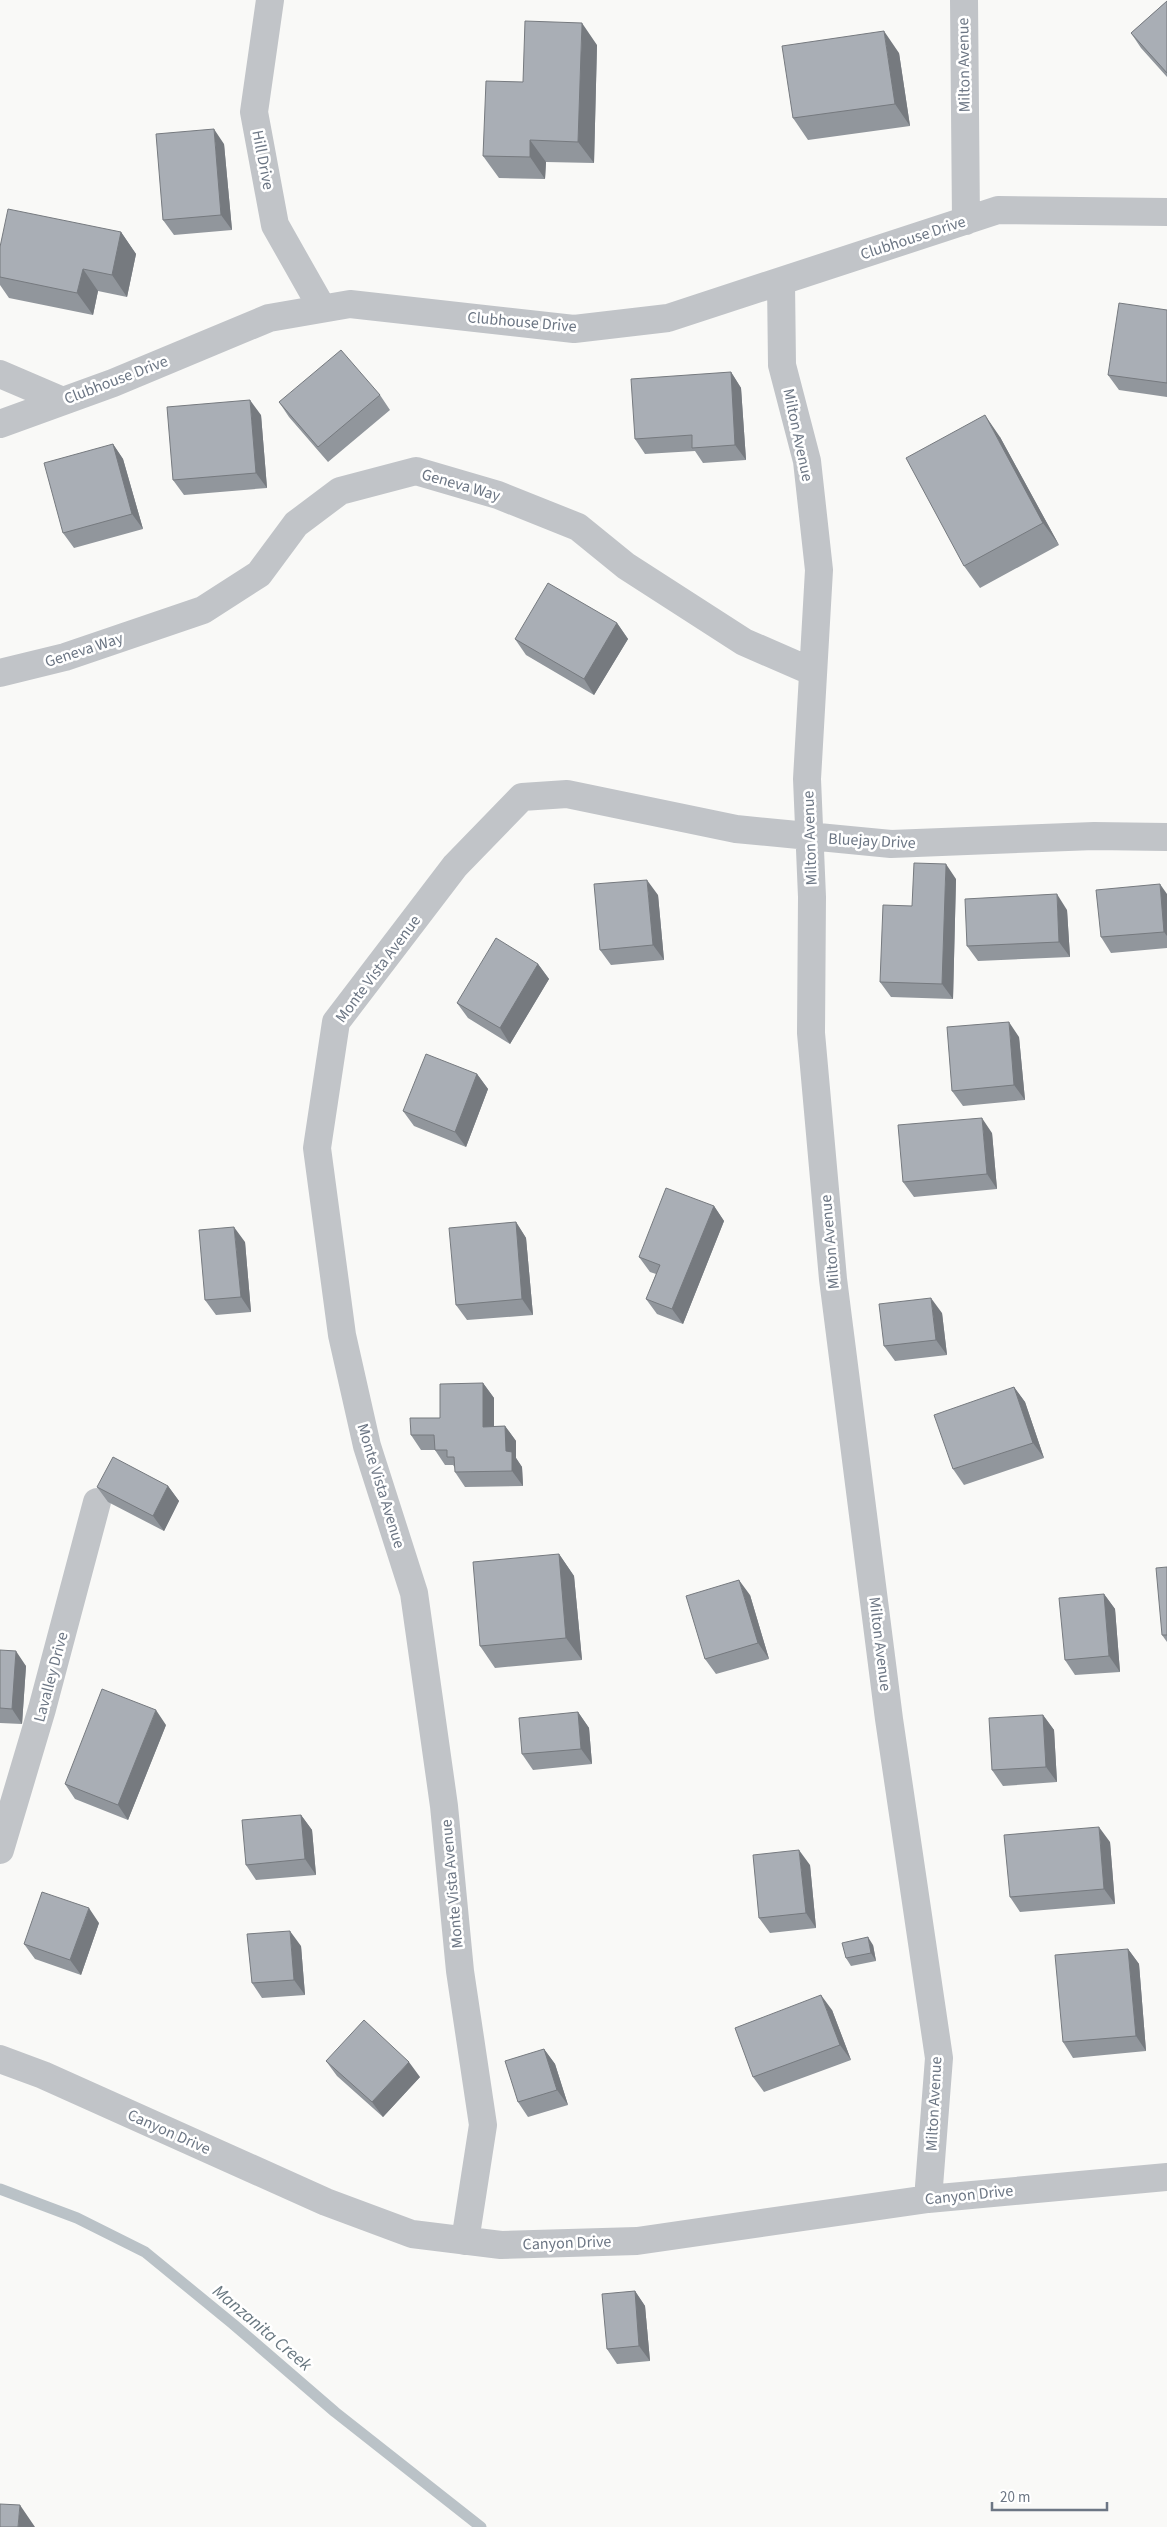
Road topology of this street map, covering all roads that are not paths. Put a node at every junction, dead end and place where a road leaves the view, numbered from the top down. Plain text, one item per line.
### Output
1 (270, 0) edge
2 (964, 0) edge
3 (1167, 212) edge
4 (966, 221) junction
5 (781, 282) junction
6 (322, 308) junction
7 (0, 374) edge
8 (63, 401) junction
9 (0, 424) edge
10 (813, 672) junction
11 (0, 673) edge
12 (522, 796) joint
13 (810, 837) junction
14 (1167, 837) edge
15 (98, 1502) edge
16 (0, 1850) edge
17 (0, 2059) edge
18 (1167, 2177) edge
19 (928, 2199) junction
20 (465, 2241) junction

1 - 6 street, Hill Drive
2 - 4 street, Milton Avenue
3 - 4 street, Clubhouse Drive
4 - 5 street, Clubhouse Drive
5 - 6 street, Clubhouse Drive
5 - 10 street, Milton Avenue
6 - 8 street, Clubhouse Drive
7 - 8 street
8 - 9 street, Clubhouse Drive
10 - 11 street, Geneva Way
10 - 13 street, Milton Avenue
12 - 13 street, Bluejay Drive
12 - 20 street, Monte Vista Avenue
13 - 14 street, Bluejay Drive
13 - 19 street, Milton Avenue
15 - 16 street, Lavalley Drive
17 - 20 street, Canyon Drive
18 - 19 street, Canyon Drive
19 - 20 street, Canyon Drive

